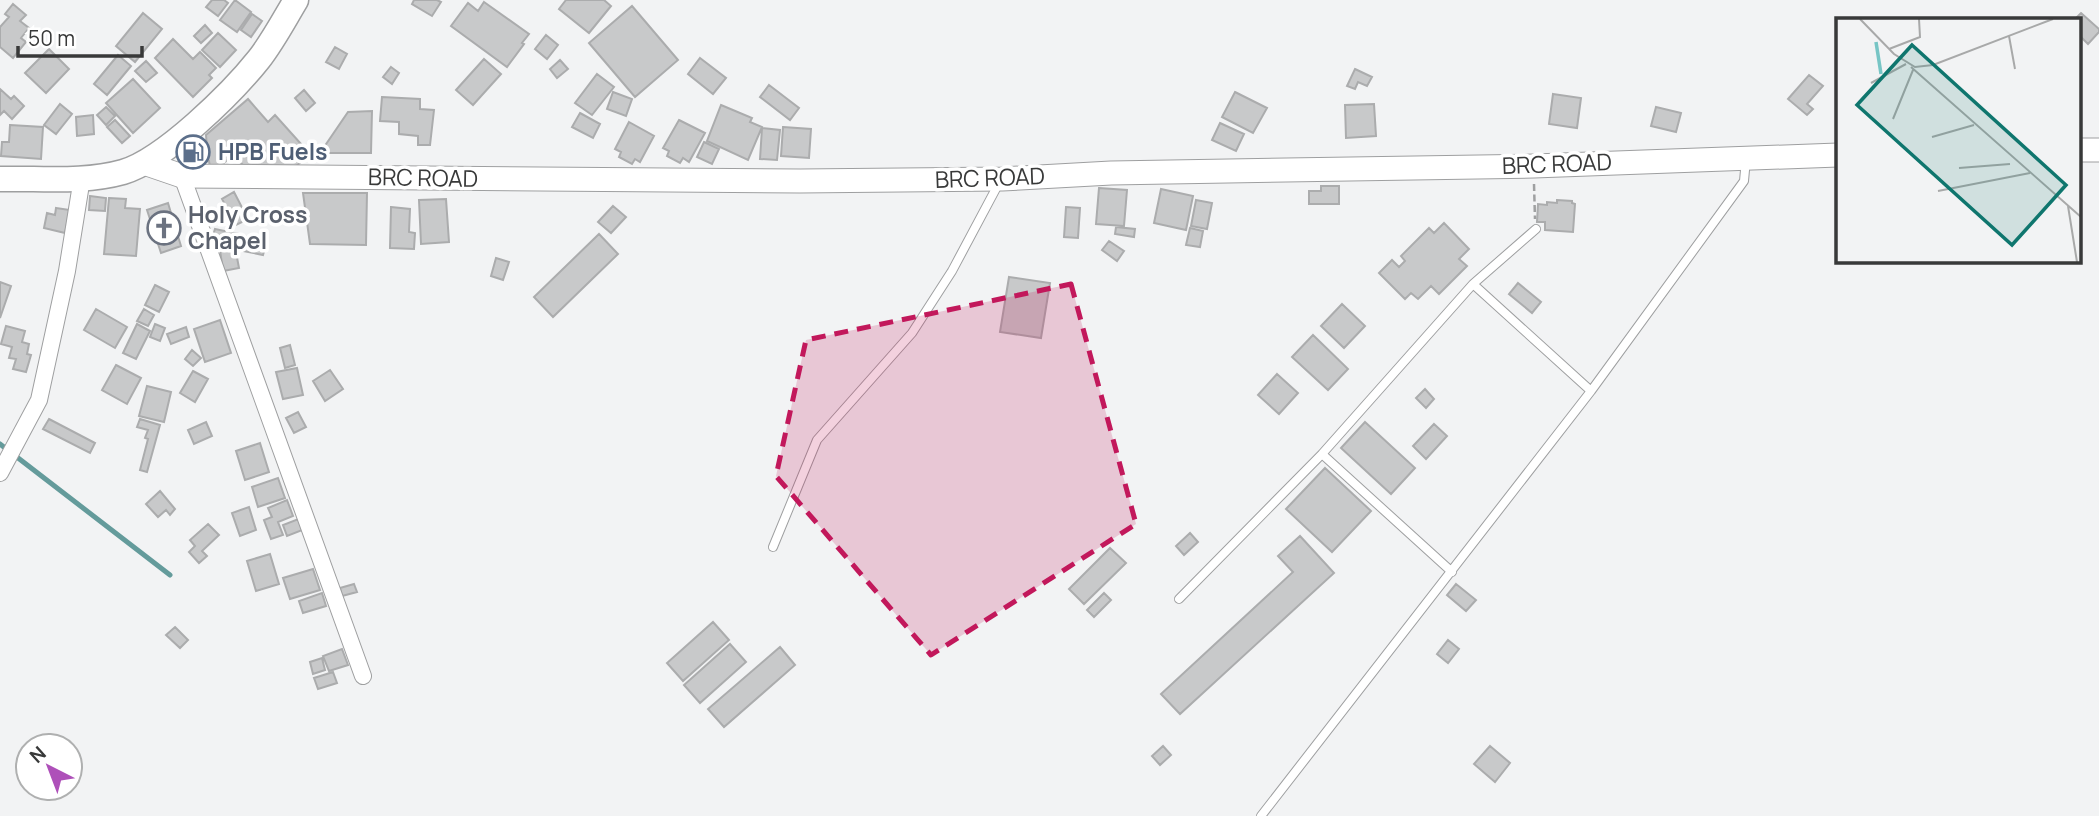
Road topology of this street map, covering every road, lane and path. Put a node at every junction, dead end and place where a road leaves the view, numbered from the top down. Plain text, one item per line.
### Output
1 (296, 0) edge
2 (1836, 155) edge
3 (1746, 157) junction
4 (144, 163) junction
5 (1534, 166) junction
6 (182, 176) junction
7 (82, 178) junction
8 (0, 179) edge
9 (1002, 179) junction
10 (1536, 229) joint
11 (1473, 284) junction
12 (1591, 391) junction
13 (1322, 454) junction
14 (0, 473) edge
15 (773, 547) dead end
16 (1452, 572) junction
17 (1179, 599) dead end
18 (363, 676) dead end
19 (1261, 816) edge

1 - 4 main road
2 - 3 main road, BRC ROAD
3 - 5 main road, BRC ROAD
3 - 12 lane
4 - 6 main road, BRC ROAD
4 - 7 main road
5 - 9 main road, BRC ROAD
5 - 10 path
6 - 9 main road, BRC ROAD
6 - 18 street
7 - 8 main road
7 - 14 street
9 - 15 lane
10 - 11 lane
11 - 12 lane
11 - 13 lane
12 - 16 lane
13 - 16 lane
13 - 17 lane
16 - 19 lane

